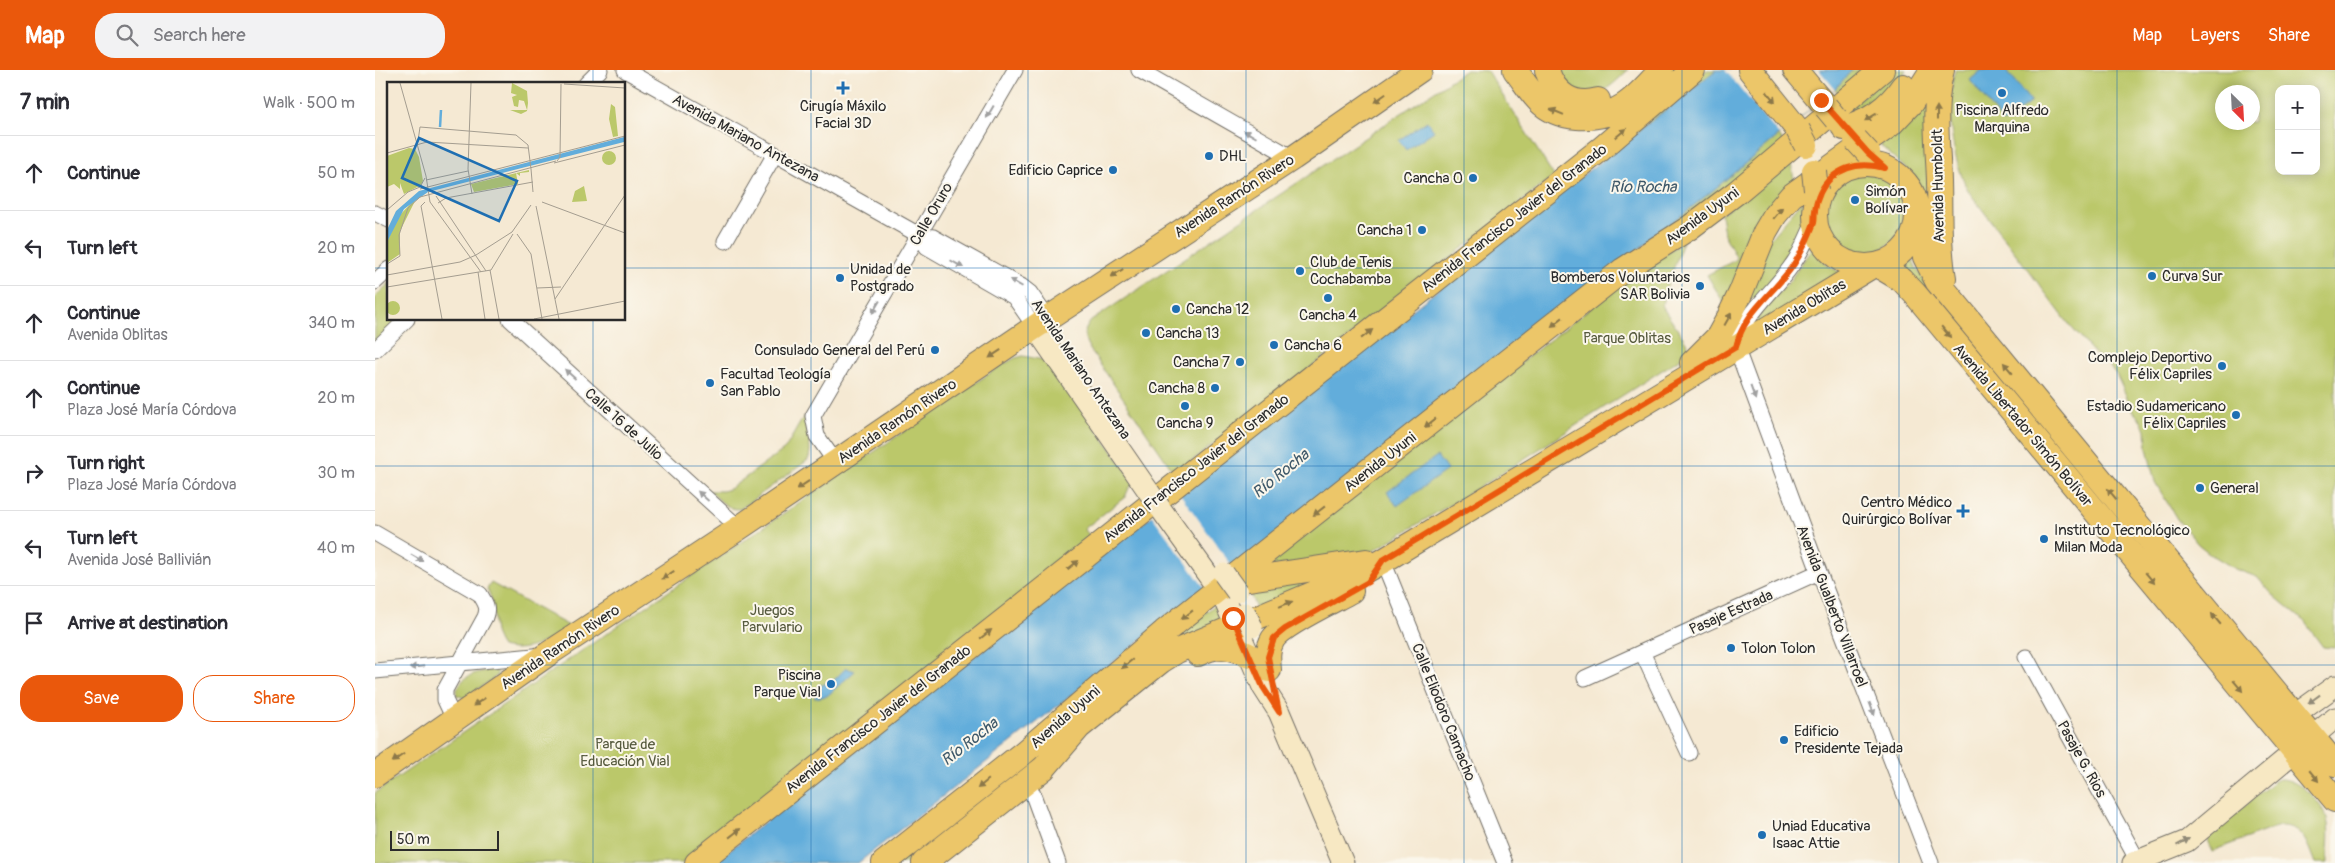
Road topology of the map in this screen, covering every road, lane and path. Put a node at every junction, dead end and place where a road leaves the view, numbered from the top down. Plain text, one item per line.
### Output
1 (600, 70) edge
2 (625, 70) edge
3 (1015, 70) edge
4 (1139, 70) edge
5 (1420, 70) edge
6 (1515, 70) edge
7 (1547, 70) edge
8 (1645, 70) edge
9 (1661, 70) edge
10 (1693, 70) edge
11 (1750, 70) edge
12 (1795, 70) edge
13 (1882, 70) edge
14 (1913, 70) edge
15 (1931, 70) edge
16 (1942, 70) edge
17 (588, 82) edge
18 (1848, 131) junction
19 (775, 154) junction
20 (1293, 158) junction
21 (1815, 196) junction
22 (375, 213) edge
23 (1917, 217) junction
24 (387, 219) edge
25 (919, 234) junction
26 (725, 241) dead end
27 (1874, 265) junction
28 (387, 271) edge
29 (375, 282) edge
30 (1952, 301) junction
31 (406, 320) edge
32 (511, 320) edge
33 (1042, 323) junction
34 (1736, 347) junction
35 (375, 350) edge
36 (1679, 382) junction
37 (835, 463) junction
38 (739, 528) junction
39 (375, 533) edge
40 (1383, 560) junction
41 (1819, 572) junction
42 (1233, 602) junction
43 (1642, 652) junction
44 (548, 654) junction
45 (1249, 654) junction
46 (2026, 657) dead end
47 (459, 662) junction
48 (1269, 670) junction
49 (375, 671) edge
50 (1585, 678) dead end
51 (2335, 686) edge
52 (1279, 712) junction
53 (2295, 714) junction
54 (2335, 718) edge
55 (454, 719) junction
56 (2275, 730) junction
57 (2313, 736) junction
58 (2293, 752) junction
59 (1689, 753) dead end
60 (2335, 764) edge
61 (1044, 768) junction
62 (375, 774) edge
63 (1025, 783) junction
64 (2335, 800) edge
65 (2135, 862) edge
66 (697, 863) edge
67 (885, 863) edge
68 (924, 863) edge
69 (1058, 863) edge
70 (1343, 863) edge
71 (1505, 863) edge
72 (1931, 863) edge

1 - 17 street
2 - 19 street, Avenida Mariano Antezana
3 -> 25 street, Calle Oruro
20 -> 4 street
5 -> 20 main road, Avenida Ramón Rivero
9 -> 6 main road
7 - 8 main road
66 -> 10 main road, Avenida Francisco Javier del Granado
11 -> 21 main road
12 - 18 main road, Avenida Libertador Simón Bolívar
13 -> 42 main road, Avenida Uyuni
14 -> 18 main road
36 -> 15 main road
30 -> 16 main road, Avenida Humboldt
18 - 21 main road
18 - 23 main road, Avenida Libertador Simón Bolívar
19 - 25 street, Avenida Mariano Antezana
19 - 26 street
20 -> 33 main road, Avenida Ramón Rivero
21 - 27 main road
21 - 34 street, Avenida Oblitas
22 - 24 street
23 - 27 main road, Avenida Oblitas
23 - 30 main road, Avenida Libertador Simón Bolívar
25 - 33 street, Avenida Mariano Antezana
25 -> 37 street, Calle Oruro
27 - 34 main road, Avenida Oblitas
27 -> 56 main road, Avenida Libertador Simón Bolívar
28 - 29 street
53 -> 30 main road, Avenida Libertador Simón Bolívar
31 - 35 street
38 -> 32 street, Calle 16 de Julio
33 -> 37 main road, Avenida Ramón Rivero
33 - 42 main road, Avenida Mariano Antezana
34 - 36 main road, Avenida Oblitas
34 -> 41 street, Avenida Gualberto Villarroel
36 - 40 main road, Avenida Oblitas
37 -> 38 main road, Avenida Ramón Rivero
38 -> 44 main road, Avenida Ramón Rivero
39 -> 47 street
40 - 42 main road
40 - 48 main road, Avenida Oblitas
61 -> 40 main road, Avenida Uyuni
40 - 71 street, Calle Eliodoro Camacho
41 - 43 street, Pasaje Estrada
41 -> 72 street, Avenida Gualberto Villarroel
42 - 45 main road
42 - 48 main road
42 -> 67 main road, Avenida Uyuni
43 - 50 street, Pasaje Estrada
43 - 59 street
44 - 47 street
44 -> 55 main road, Avenida Ramón Rivero
45 - 52 main road
45 - 61 main road
46 - 65 street, Pasaje G. Rios
47 -> 49 street
47 - 55 street
48 - 52 main road
51 -> 53 main road
52 - 70 main road
53 - 56 main road
53 - 57 main road, Avenida Libertador Simón Bolívar
54 - 57 main road
55 -> 62 main road, Avenida Ramón Rivero
56 - 58 main road, Avenida Libertador Simón Bolívar
57 - 58 main road
57 - 60 main road, Avenida Libertador Simón Bolívar
58 -> 64 main road, Avenida Libertador Simón Bolívar
65 -> 58 main road
61 - 63 main road, Avenida Uyuni
63 - 68 main road, Avenida Uyuni
63 - 69 street

